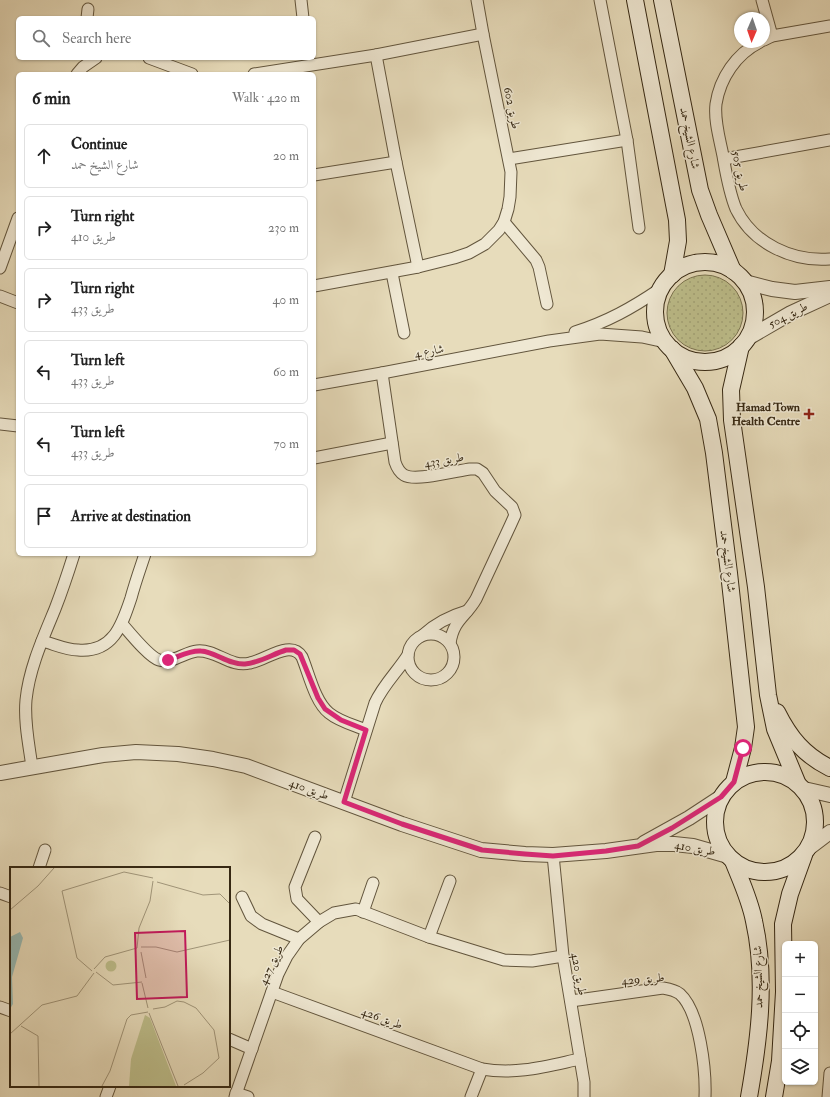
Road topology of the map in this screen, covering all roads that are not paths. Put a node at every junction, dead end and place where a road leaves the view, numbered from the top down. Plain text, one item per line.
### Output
1 (301, 0) edge
2 (477, 0) edge
3 (600, 0) edge
4 (635, 0) edge
5 (662, 0) edge
6 (762, 0) edge
7 (764, 12) edge
8 (303, 16) edge
9 (830, 26) edge
10 (483, 34) junction
11 (770, 38) edge
12 (749, 48) edge
13 (376, 55) junction
14 (92, 60) edge
15 (154, 60) edge
16 (310, 62) edge
17 (79, 72) edge
18 (187, 72) edge
19 (263, 72) edge
20 (627, 140) junction
21 (830, 140) edge
22 (724, 159) junction
23 (509, 160) junction
24 (396, 162) junction
25 (316, 175) edge
26 (504, 222) junction
27 (639, 228) dead end
28 (15, 237) edge
29 (830, 258) edge
30 (418, 267) junction
31 (0, 268) edge
32 (392, 272) junction
33 (672, 275) junction
34 (739, 276) junction
35 (316, 286) edge
36 (830, 288) edge
37 (660, 289) junction
38 (0, 296) edge
39 (830, 296) edge
40 (16, 302) edge
41 (547, 304) dead end
42 (404, 333) dead end
43 (550, 341) junction
44 (745, 342) junction
45 (668, 346) junction
46 (382, 373) junction
47 (316, 385) edge
48 (0, 424) edge
49 (16, 426) edge
50 (392, 443) junction
51 (316, 458) edge
52 (73, 556) edge
53 (144, 556) edge
54 (469, 610) junction
55 (122, 624) junction
56 (422, 636) junction
57 (42, 641) junction
58 (450, 643) junction
59 (408, 655) junction
60 (416, 674) junction
61 (391, 679) junction
62 (768, 695) junction
63 (366, 730) junction
64 (32, 767) junction
65 (830, 768) edge
66 (0, 773) edge
67 (734, 782) junction
68 (800, 785) junction
69 (830, 795) edge
70 (721, 797) junction
71 (344, 802) junction
72 (830, 832) edge
73 (315, 837) dead end
74 (638, 846) junction
75 (45, 850) dead end
76 (807, 851) junction
77 (553, 856) junction
78 (730, 858) junction
79 (39, 867) edge
80 (450, 881) dead end
81 (373, 883) dead end
82 (0, 893) edge
83 (10, 897) edge
84 (242, 897) dead end
85 (363, 912) junction
86 (319, 922) junction
87 (429, 937) junction
88 (299, 939) junction
89 (562, 956) junction
90 (272, 992) junction
91 (571, 1001) junction
92 (0, 1007) edge
93 (10, 1012) edge
94 (230, 1039) edge
95 (252, 1048) junction
96 (580, 1059) junction
97 (482, 1069) junction
98 (830, 1073) edge
99 (110, 1087) edge
100 (236, 1095) edge
101 (106, 1097) edge
102 (248, 1097) edge
103 (471, 1097) edge
104 (584, 1097) edge
105 (705, 1097) edge
106 (749, 1097) edge
107 (774, 1097) edge
108 (828, 1097) edge

1 - 8 street
2 - 10 street, طريق 602
3 - 20 street
4 - 33 main road
5 - 34 main road, شارع الشيخ حمد
6 - 7 street
9 - 11 street
10 - 13 street
10 - 23 street, طريق 602
12 - 22 street, طريق 505
13 - 16 street
13 - 24 street
14 - 17 street
15 - 18 street
16 - 19 street
20 - 23 street
20 - 27 street
21 - 22 street
22 - 29 street, طريق 505
23 - 26 street, طريق 602
24 - 25 street
24 - 30 street
26 - 30 street, طريق 602
26 - 41 street
28 - 31 street
30 - 32 street, طريق 602
32 - 35 street, طريق 602
32 - 42 street
33 - 34 main road
33 - 37 main road
34 - 36 street, طريق 504
34 - 44 main road
37 - 43 street, شارع 4
37 - 45 main road
38 - 40 street
39 - 44 street, طريق 504
43 - 45 street, شارع 4
43 - 46 street, شارع 4
44 - 45 main road
44 - 62 main road, شارع الشيخ حمد
45 - 67 main road, شارع الشيخ حمد
46 - 47 street, شارع 4
46 - 50 street, طريق 433
48 - 49 street
50 - 51 street
50 - 54 street, طريق 433
52 - 57 street
53 - 55 street
54 - 56 street
54 - 58 street, طريق 433
55 - 57 street
55 - 63 street
56 - 58 street
56 - 59 street
57 - 64 street
58 - 60 street
59 - 60 street
59 - 61 street
60 - 61 street
61 - 63 street
62 - 65 main road
62 - 68 main road, شارع الشيخ حمد
63 - 71 street
64 - 66 street, طريق 410
64 - 71 street, طريق 410
67 - 68 main road
67 - 70 main road
68 - 69 street
68 - 76 main road
70 - 74 street, طريق 410
70 - 78 main road
71 - 77 street, طريق 410
72 - 76 street
73 - 86 street
74 - 77 street, طريق 410
74 - 78 street, طريق 410
75 - 79 street
76 - 78 main road
76 - 107 main road, شارع الشيخ حمد
77 - 89 street, طريق 420
78 - 106 main road, شارع الشيخ حمد
80 - 87 street
81 - 85 street
82 - 83 street
84 - 88 street
85 - 86 street, طريق 427
85 - 87 street, طريق 427
86 - 88 street, طريق 427
87 - 89 street, طريق 427
88 - 90 street, طريق 427
89 - 91 street, طريق 420
90 - 95 street, طريق 427
90 - 97 street, طريق 426
91 - 96 street, طريق 420
91 - 105 street, طريق 429
92 - 93 street
94 - 95 street
95 - 100 street, طريق 427
96 - 97 street, طريق 426
96 - 104 street, طريق 420
97 - 103 street
98 - 108 street
99 - 101 street
100 - 102 street, طريق 427

